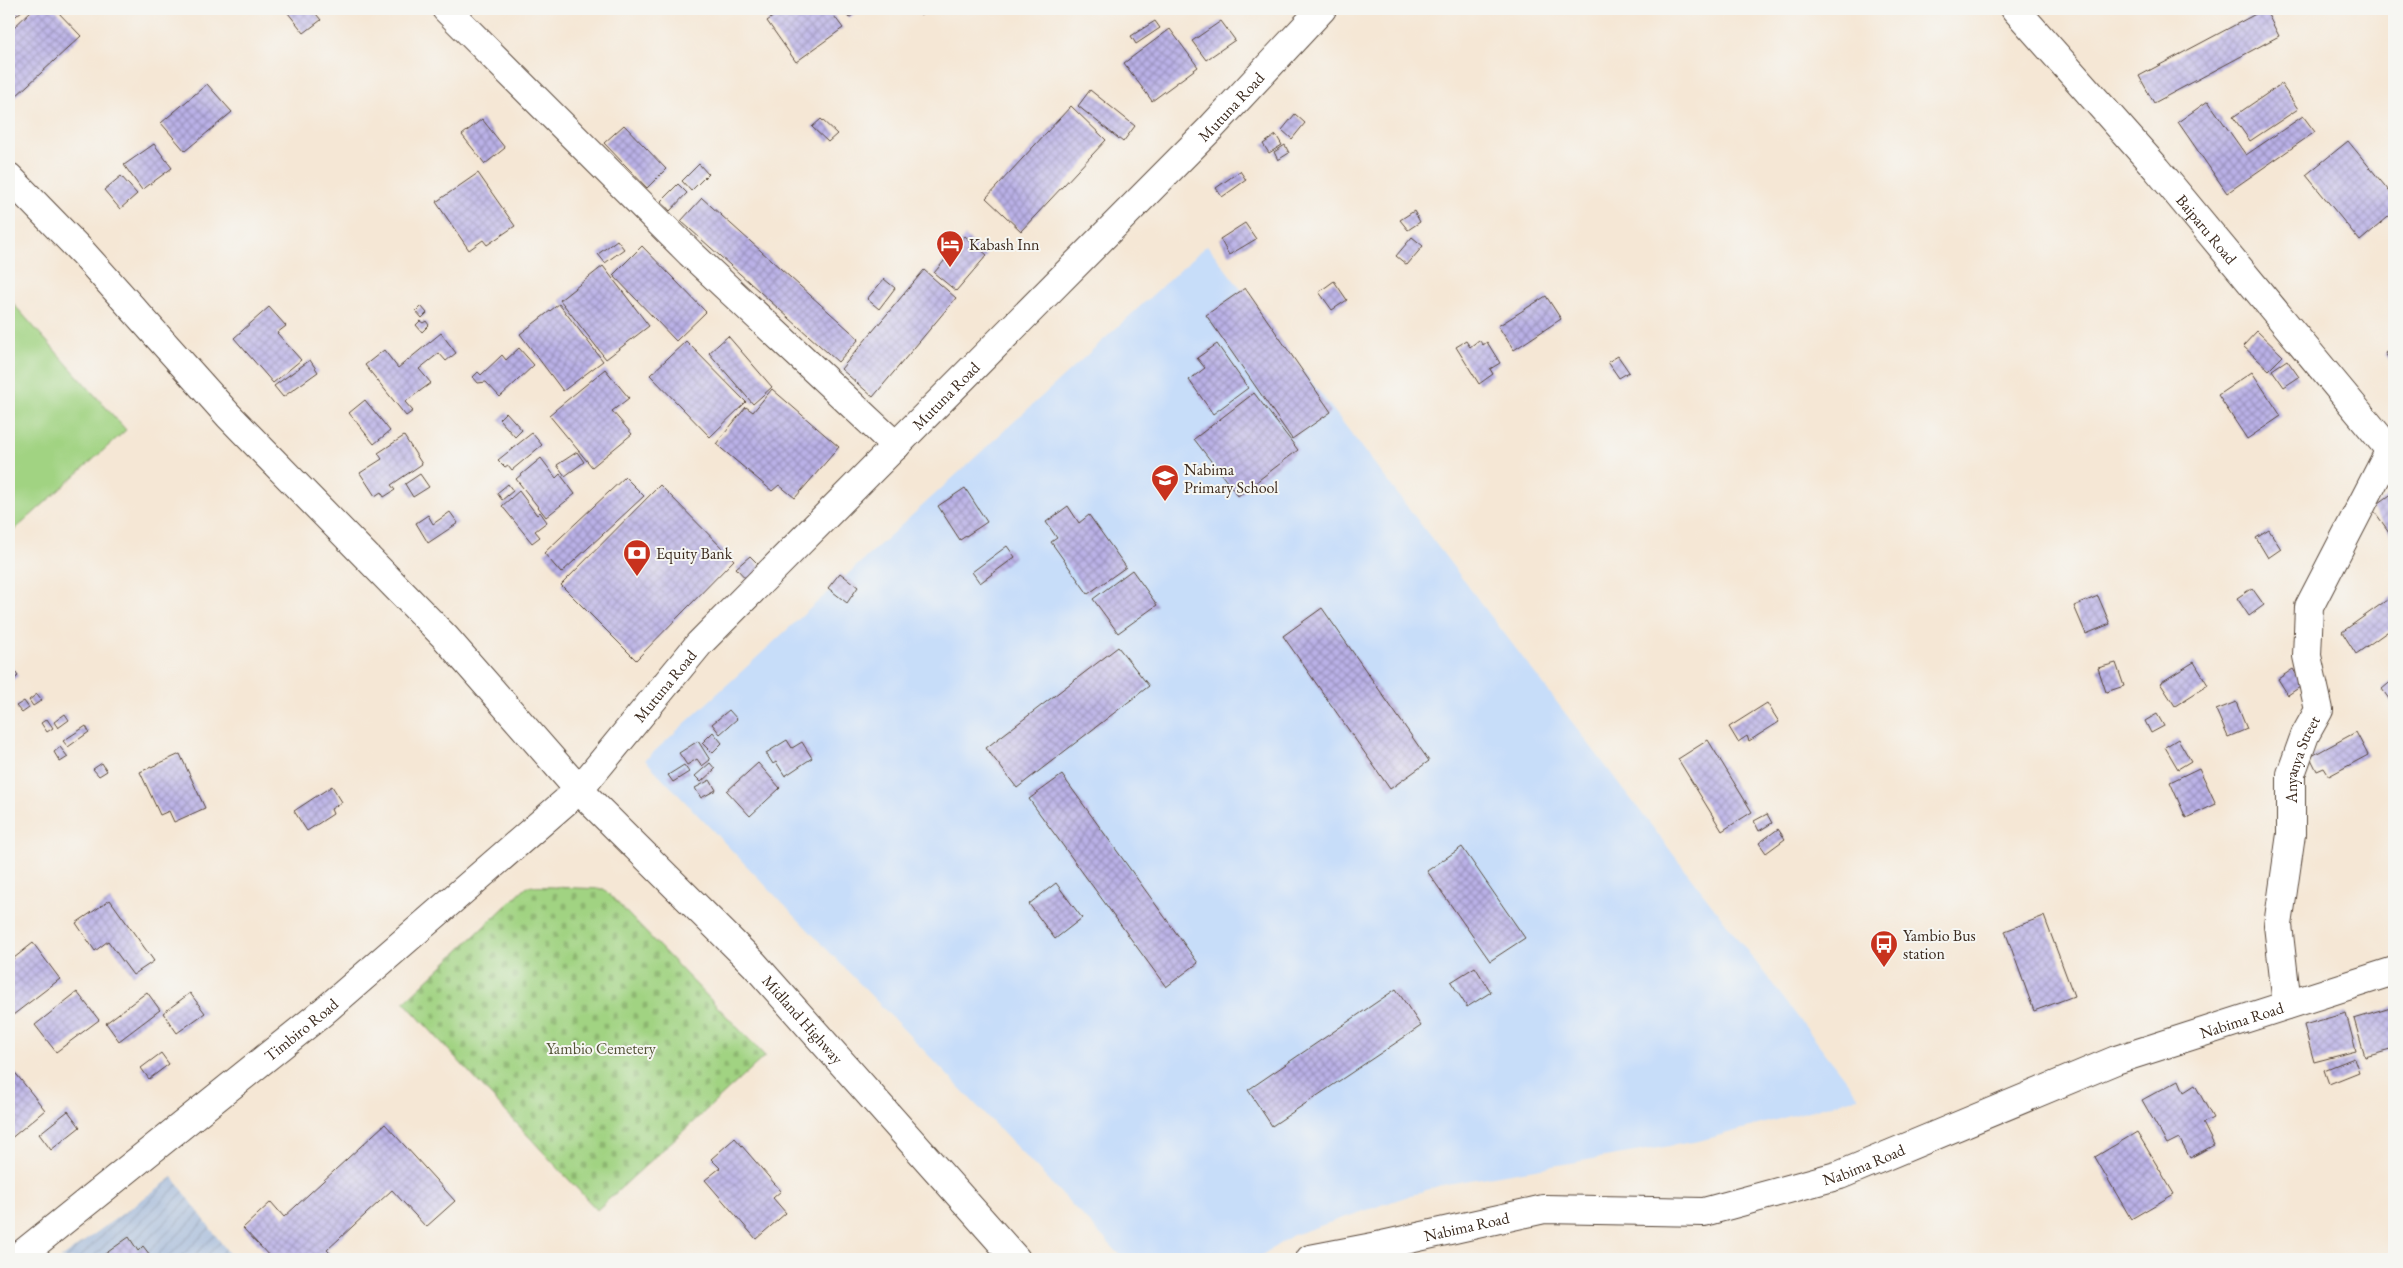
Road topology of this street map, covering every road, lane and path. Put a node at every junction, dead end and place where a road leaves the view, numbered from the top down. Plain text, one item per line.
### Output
1 (446, 9) edge
2 (1322, 9) edge
3 (2015, 9) edge
4 (9, 176) edge
5 (896, 446) junction
6 (2393, 451) edge
7 (578, 790) junction
8 (2394, 971) edge
9 (2288, 1005) junction
10 (16, 1259) edge
11 (1016, 1259) edge
12 (1310, 1259) edge

1 - 5 street
2 - 5 street, Mutuna Road
3 - 6 street, Baiparu Road
4 - 7 street, Midland Highway
5 - 7 street, Mutuna Road
6 - 9 street, Anyanya Street
7 - 10 street, Timbiro Road
7 - 11 street, Midland Highway
8 - 9 street, Nabima Road
9 - 12 street, Nabima Road

